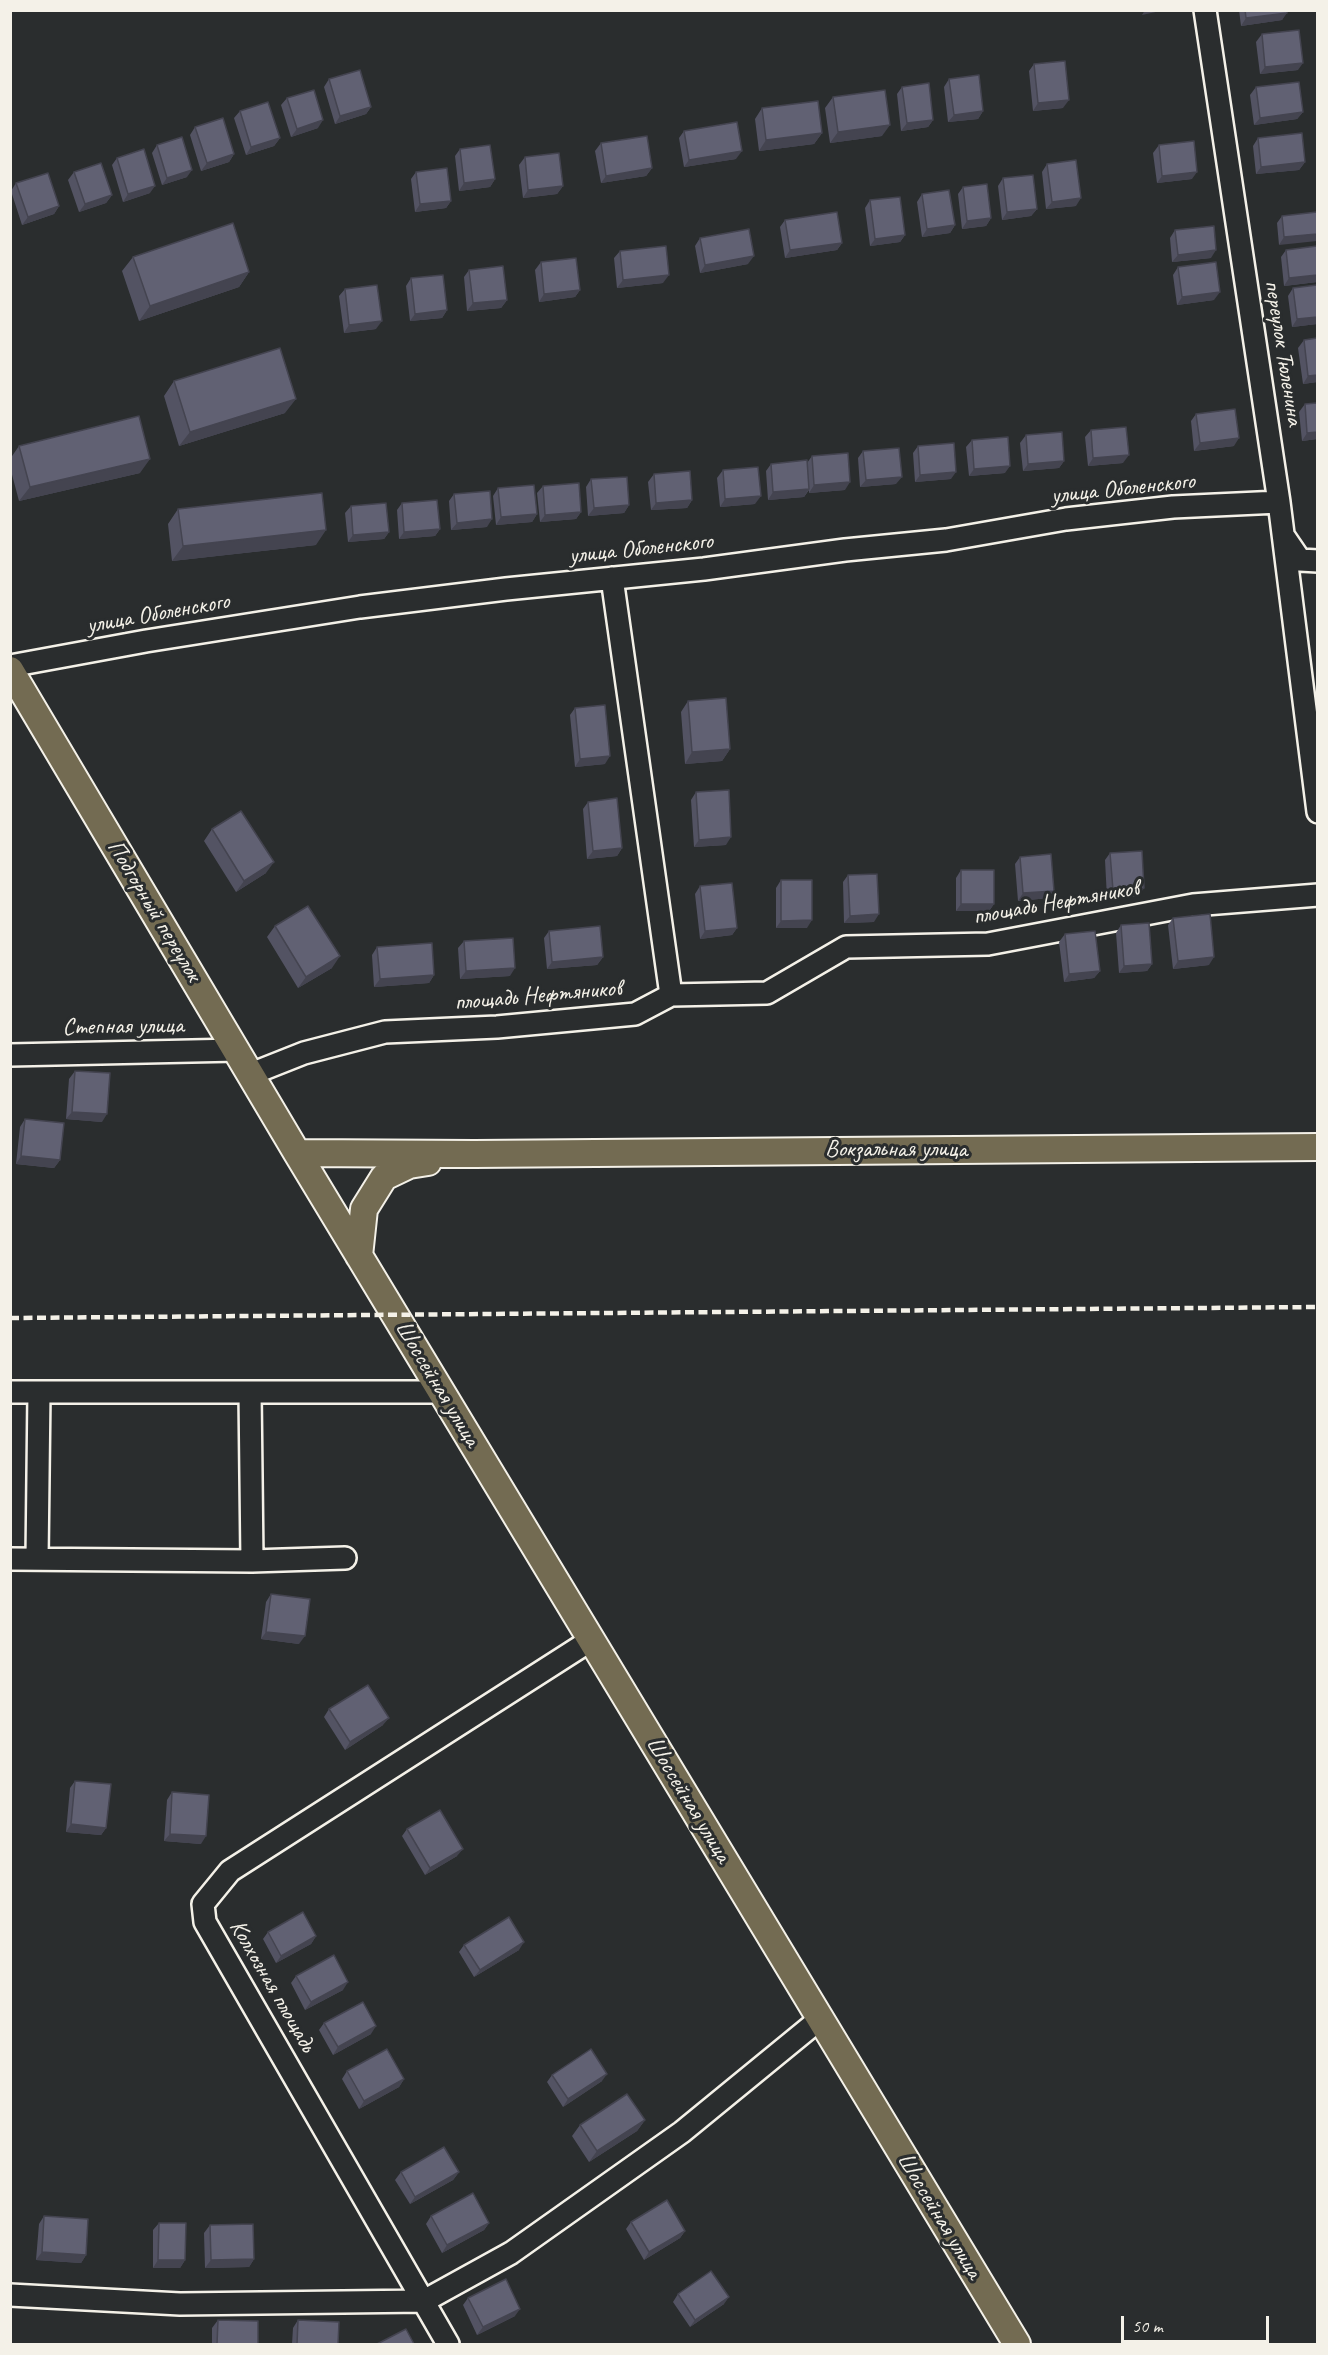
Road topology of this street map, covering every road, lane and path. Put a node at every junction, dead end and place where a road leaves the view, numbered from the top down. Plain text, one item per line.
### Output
1 (1205, 10) edge
2 (1280, 502) junction
3 (1284, 535) junction
4 (1317, 561) edge
5 (612, 578) junction
6 (10, 668) edge
7 (1317, 812) edge
8 (1317, 895) edge
9 (671, 995) junction
10 (237, 1050) junction
11 (10, 1055) edge
12 (251, 1074) junction
13 (1317, 1147) edge
14 (297, 1153) junction
15 (475, 1154) junction
16 (359, 1256) junction
17 (10, 1392) edge
18 (39, 1392) junction
19 (250, 1392) junction
20 (441, 1392) junction
21 (345, 1558) dead end
22 (10, 1559) edge
23 (37, 1559) junction
24 (252, 1561) junction
25 (591, 1640) junction
26 (820, 2019) junction
27 (10, 2295) edge
28 (424, 2301) junction
29 (448, 2344) edge
30 (1017, 2344) edge

1 - 2 street, переулок Тюленина
2 - 3 street, переулок Тюленина
2 - 5 street, улица Оболенского
3 - 4 street
3 - 7 street, переулок Тюленина
5 - 6 street, улица Оболенского
5 - 9 street
6 - 10 main road, Подгорный переулок
8 - 9 street, площадь Нефтяников
9 - 12 street, площадь Нефтяников
10 - 11 street, Степная улица
10 - 12 main road, Подгорный переулок
12 - 14 main road, Подгорный переулок
13 - 15 main road, Вокзальная улица
14 - 15 main road
14 - 16 main road, Шоссейная улица
15 - 16 main road
16 - 20 main road, Шоссейная улица
17 - 18 street
18 - 19 street
18 - 23 street
19 - 20 street
19 - 24 street
20 - 25 main road, Шоссейная улица
21 - 24 street
22 - 23 street
23 - 24 street
25 - 26 main road, Шоссейная улица
25 - 28 street, Колхозная площадь
26 - 28 street
26 - 30 main road, Шоссейная улица
27 - 28 street
28 - 29 street, Колхозная площадь

